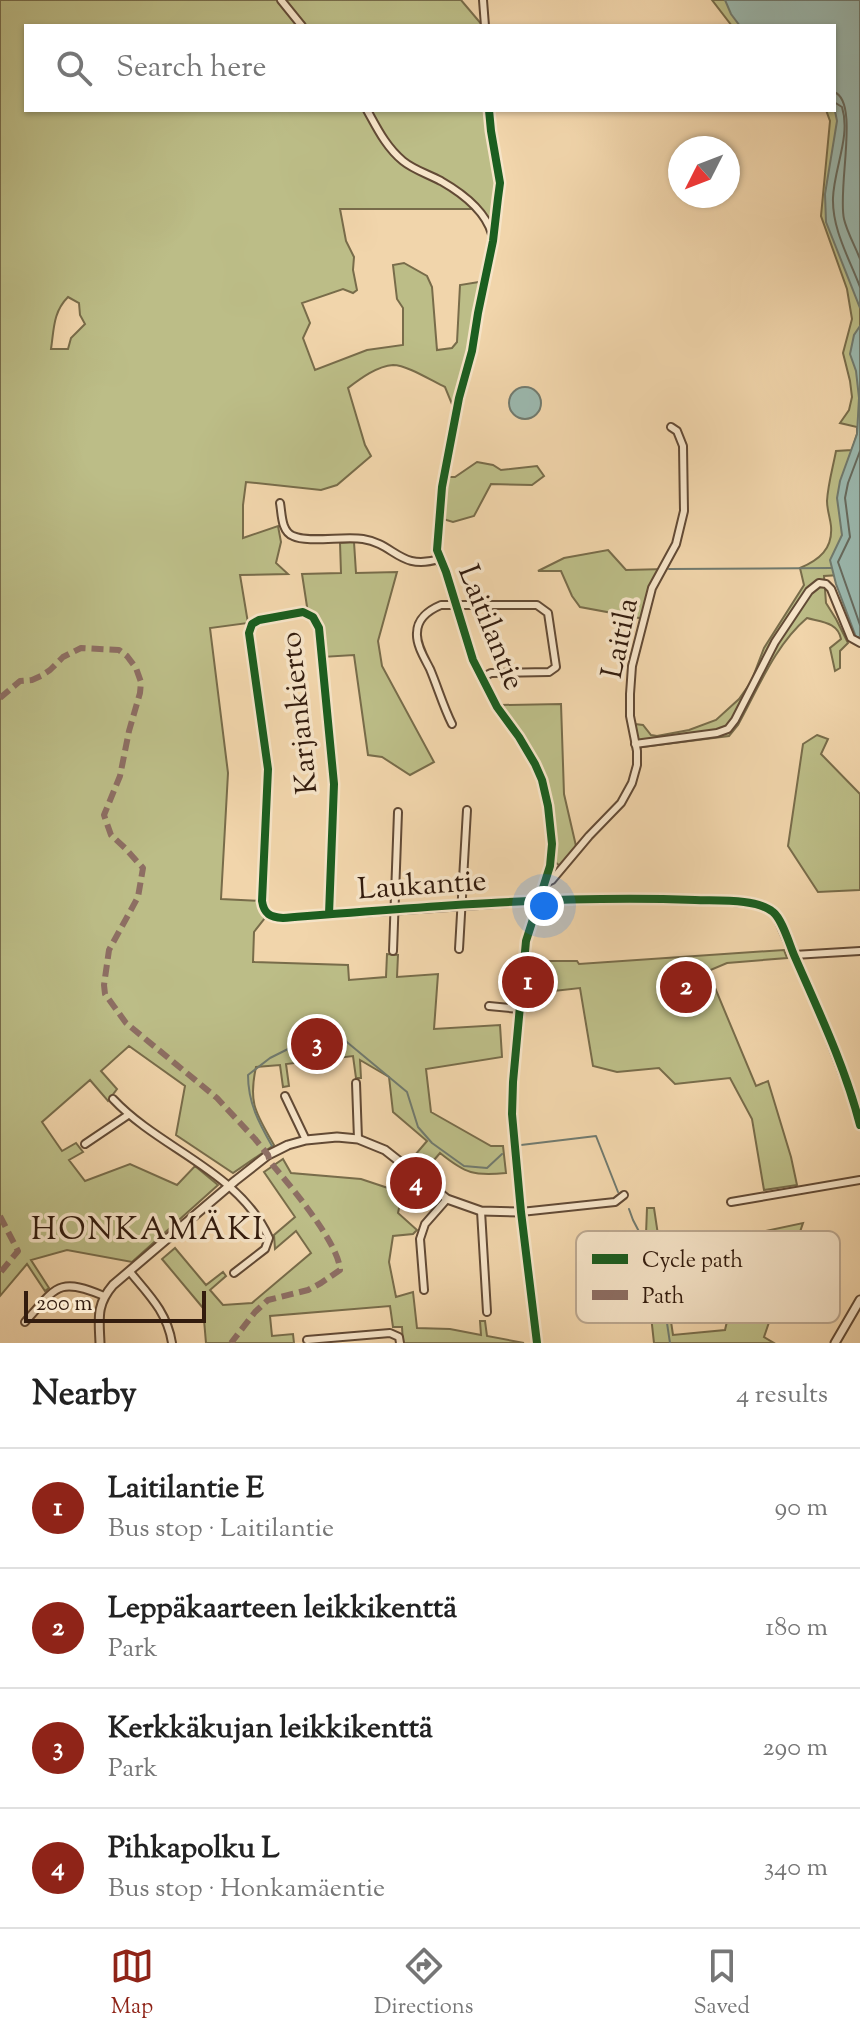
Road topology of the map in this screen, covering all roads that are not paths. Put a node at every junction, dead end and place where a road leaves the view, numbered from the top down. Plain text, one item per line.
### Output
1 (281, 0) edge
2 (483, 0) edge
3 (300, 24) edge
4 (485, 24) edge
5 (368, 112) edge
6 (489, 112) edge
7 (493, 241) junction
8 (671, 427) dead end
9 (280, 503) dead end
10 (439, 559) junction
11 (457, 605) junction
12 (860, 643) edge
13 (481, 678) junction
14 (452, 724) dead end
15 (635, 744) junction
16 (467, 810) dead end
17 (398, 812) dead end
18 (546, 883) junction
19 (539, 901) junction
20 (462, 906) junction
21 (263, 909) joint
22 (394, 910) junction
23 (329, 914) junction
24 (459, 949) dead end
25 (393, 951) dead end
26 (860, 951) edge
27 (794, 955) junction
28 (489, 1006) dead end
29 (519, 1009) junction
30 (356, 1083) dead end
31 (285, 1096) dead end
32 (113, 1099) dead end
33 (128, 1115) junction
34 (860, 1125) edge
35 (358, 1139) junction
36 (306, 1140) junction
37 (85, 1144) dead end
38 (860, 1180) edge
39 (230, 1186) junction
40 (624, 1195) dead end
41 (447, 1199) junction
42 (731, 1202) dead end
43 (481, 1211) junction
44 (521, 1212) junction
45 (130, 1272) junction
46 (234, 1273) dead end
47 (424, 1290) dead end
48 (104, 1296) junction
49 (860, 1300) edge
50 (487, 1312) dead end
51 (25, 1322) dead end
52 (307, 1340) dead end
53 (100, 1343) edge
54 (172, 1343) edge
55 (400, 1343) edge
56 (537, 1343) edge
57 (835, 1343) edge

1 - 3 street
2 - 4 street
5 - 7 street
6 - 7 street, Laitilantie
7 - 10 street, Laitilantie
8 - 15 street, Laitila
9 - 10 street
10 - 11 street, Laitilantie
11 - 13 street, Laitilantie
11 - 13 street
11 - 14 street
12 - 15 street
13 - 18 street, Laitilantie
15 - 18 street, Laitila
16 - 20 street
17 - 22 street
18 - 19 street, Laitilantie
19 - 20 street, Laukantie
19 - 27 street
19 - 29 street, Laitilantie
20 - 22 street, Laukantie
20 - 24 street
21 - 23 street, Laukantie
21 - 23 street, Karjankierto
22 - 23 street, Laukantie
22 - 25 street
26 - 27 street
27 - 34 street
28 - 29 street
29 - 44 street, Laitilantie
30 - 35 street
31 - 36 street
32 - 33 street
33 - 37 street
33 - 39 street
35 - 36 street
35 - 41 street
36 - 39 street
38 - 42 street
39 - 45 street
39 - 46 street
40 - 44 street
41 - 43 street
41 - 47 street
43 - 44 street
43 - 50 street
44 - 56 street, Laitilantie
45 - 48 street
45 - 54 street
48 - 51 street
48 - 53 street
49 - 57 street
52 - 55 street

